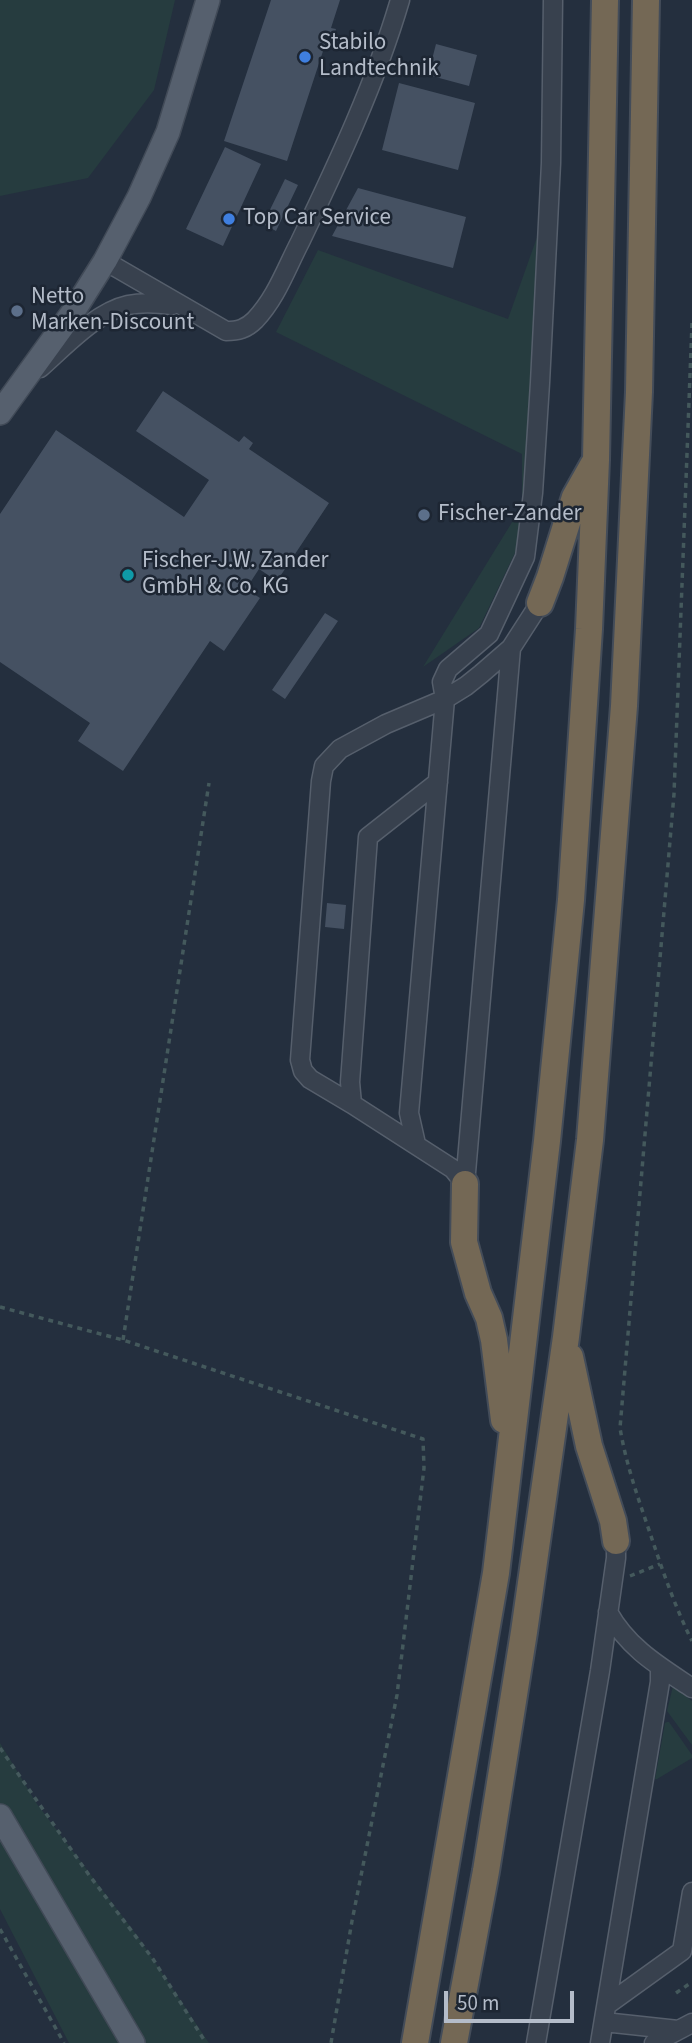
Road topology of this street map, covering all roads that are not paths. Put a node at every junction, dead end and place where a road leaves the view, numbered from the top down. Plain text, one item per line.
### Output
1 (208, 0) edge
2 (400, 0) edge
3 (553, 0) edge
4 (605, 0) edge
5 (646, 0) edge
6 (105, 261) junction
7 (180, 306) junction
8 (24, 382) junction
9 (0, 413) edge
10 (596, 460) junction
11 (540, 603) joint
12 (511, 648) junction
13 (444, 699) junction
14 (438, 782) junction
15 (352, 1104) junction
16 (416, 1144) junction
17 (465, 1184) junction
18 (566, 1337) junction
19 (509, 1464) junction
20 (616, 1541) joint
21 (608, 1612) junction
22 (660, 1667) junction
23 (692, 1688) edge
24 (0, 1816) edge
25 (692, 1892) edge
26 (605, 2014) junction
27 (685, 2027) edge
28 (133, 2043) edge
29 (415, 2043) edge
30 (454, 2043) edge
31 (536, 2043) edge
32 (600, 2043) edge
33 (654, 2043) edge

1 - 6 main road
2 - 7 lane
3 - 13 lane
4 - 10 highway
5 - 18 highway
6 - 7 lane
6 - 8 main road
7 - 8 lane
8 - 9 main road
10 - 11 highway
10 - 19 highway
11 - 12 lane
12 - 13 lane
12 - 17 lane
13 - 14 lane
13 - 15 lane
14 - 15 lane
14 - 16 lane
15 - 16 lane
16 - 17 lane
17 - 19 highway
18 - 20 highway
18 - 30 highway
19 - 29 highway
20 - 21 lane
21 - 22 lane
21 - 31 lane
22 - 23 lane
22 - 26 lane
24 - 28 main road
25 - 26 lane
26 - 27 lane
26 - 32 lane
27 - 33 lane

